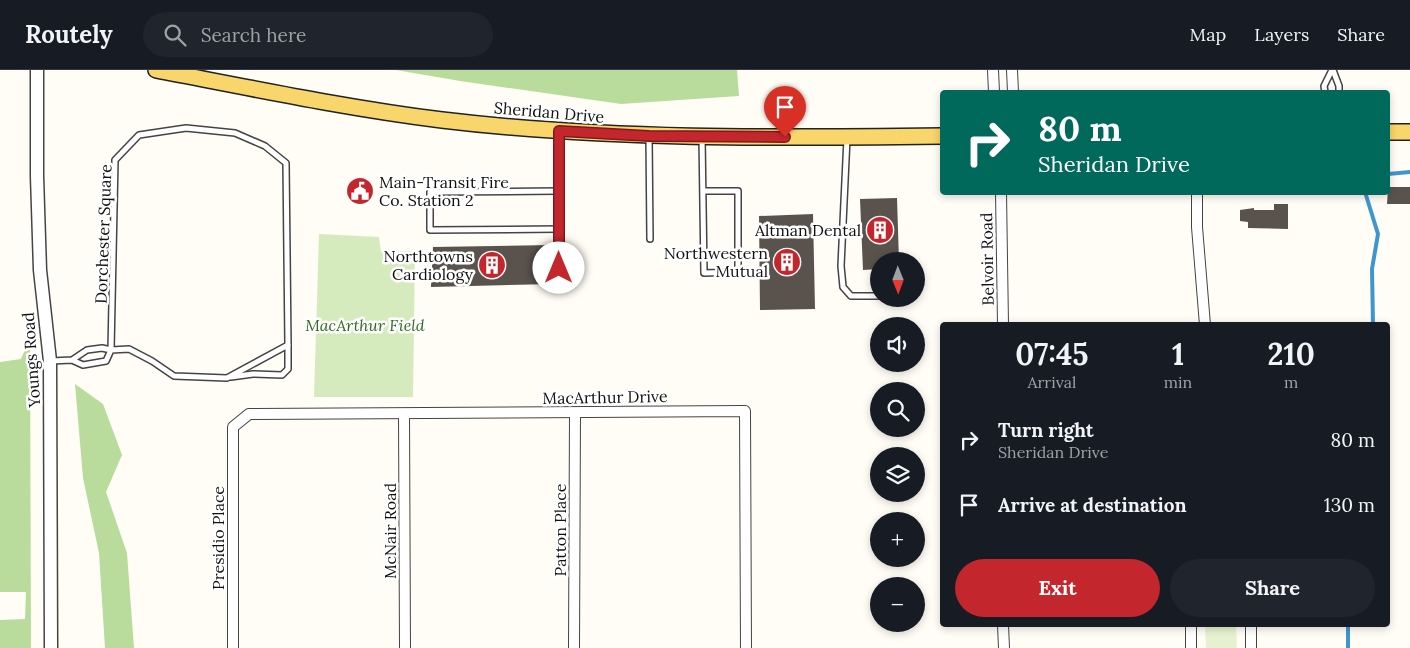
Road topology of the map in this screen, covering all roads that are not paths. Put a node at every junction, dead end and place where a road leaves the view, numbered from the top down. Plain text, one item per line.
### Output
1 (37, 70) edge
2 (156, 70) edge
3 (993, 70) edge
4 (1012, 70) edge
5 (1332, 70) edge
6 (994, 90) edge
7 (1013, 90) edge
8 (1325, 90) edge
9 (1339, 90) edge
10 (559, 131) junction
11 (1390, 132) edge
12 (1410, 132) edge
13 (649, 136) junction
14 (940, 136) edge
15 (702, 137) junction
16 (847, 137) junction
17 (559, 191) junction
18 (703, 191) junction
19 (1002, 195) edge
20 (1197, 195) edge
21 (559, 229) junction
22 (650, 239) dead end
23 (559, 268) dead end
24 (870, 296) edge
25 (1003, 322) edge
26 (1205, 322) edge
27 (288, 345) junction
28 (111, 350) junction
29 (72, 360) junction
30 (50, 361) junction
31 (227, 378) junction
32 (575, 412) junction
33 (404, 414) junction
34 (233, 427) joint
35 (1003, 627) edge
36 (1191, 627) edge
37 (1251, 627) edge
38 (51, 648) edge
39 (233, 648) edge
40 (405, 648) edge
41 (574, 648) edge
42 (746, 648) edge
43 (1004, 648) edge
44 (1191, 648) edge
45 (1251, 648) edge

1 - 30 street, Youngs Road
2 - 10 main road, Sheridan Drive
3 - 6 street
4 - 7 street
5 - 8 lane
5 - 9 lane
10 - 13 main road, Sheridan Drive
10 - 17 lane
11 - 12 main road
13 - 15 main road, Sheridan Drive
13 - 22 lane
14 - 16 main road, Sheridan Drive
15 - 16 main road, Sheridan Drive
15 - 18 lane
16 - 24 lane
17 - 21 lane
17 - 21 lane
18 - 18 lane
19 - 25 street, Belvoir Road
20 - 26 street
21 - 23 lane
27 - 28 lane, Dorchester Square
27 - 31 lane
27 - 31 lane, Dorchester Square
28 - 29 lane, Dorchester Square
28 - 29 lane, Dorchester Square
28 - 31 lane, Dorchester Square
29 - 30 lane, Dorchester Square
30 - 38 street, Youngs Road
32 - 33 street, MacArthur Drive
32 - 41 street, Patton Place
32 - 42 street, MacArthur Drive
33 - 34 street, MacArthur Drive
33 - 40 street, McNair Road
34 - 39 street, Presidio Place
35 - 43 street
36 - 44 street
37 - 45 street

